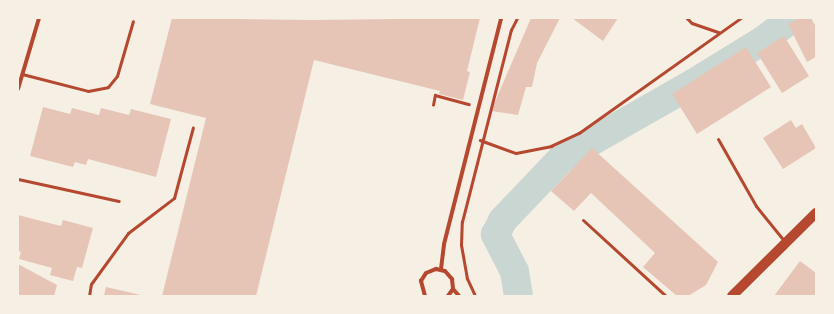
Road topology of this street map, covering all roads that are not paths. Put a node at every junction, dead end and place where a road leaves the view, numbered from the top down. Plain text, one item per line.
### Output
1 (39, 18) edge
2 (501, 18) edge
3 (133, 21) dead end
4 (22, 74) junction
5 (18, 89) edge
6 (192, 127) dead end
7 (718, 140) dead end
8 (18, 179) edge
9 (119, 201) dead end
10 (816, 213) edge
11 (583, 220) dead end
12 (785, 242) junction
13 (440, 269) junction
14 (452, 289) junction
15 (89, 296) edge
16 (425, 296) edge
17 (448, 296) edge
18 (459, 296) edge
19 (666, 296) edge
20 (732, 296) edge

1 - 4 street
2 - 13 street
3 - 4 lane
4 - 5 street
6 - 15 lane
7 - 12 lane
8 - 9 lane
10 - 12 main road
11 - 19 lane
12 - 20 main road
13 - 14 street
13 - 16 street
14 - 17 street
14 - 18 street

